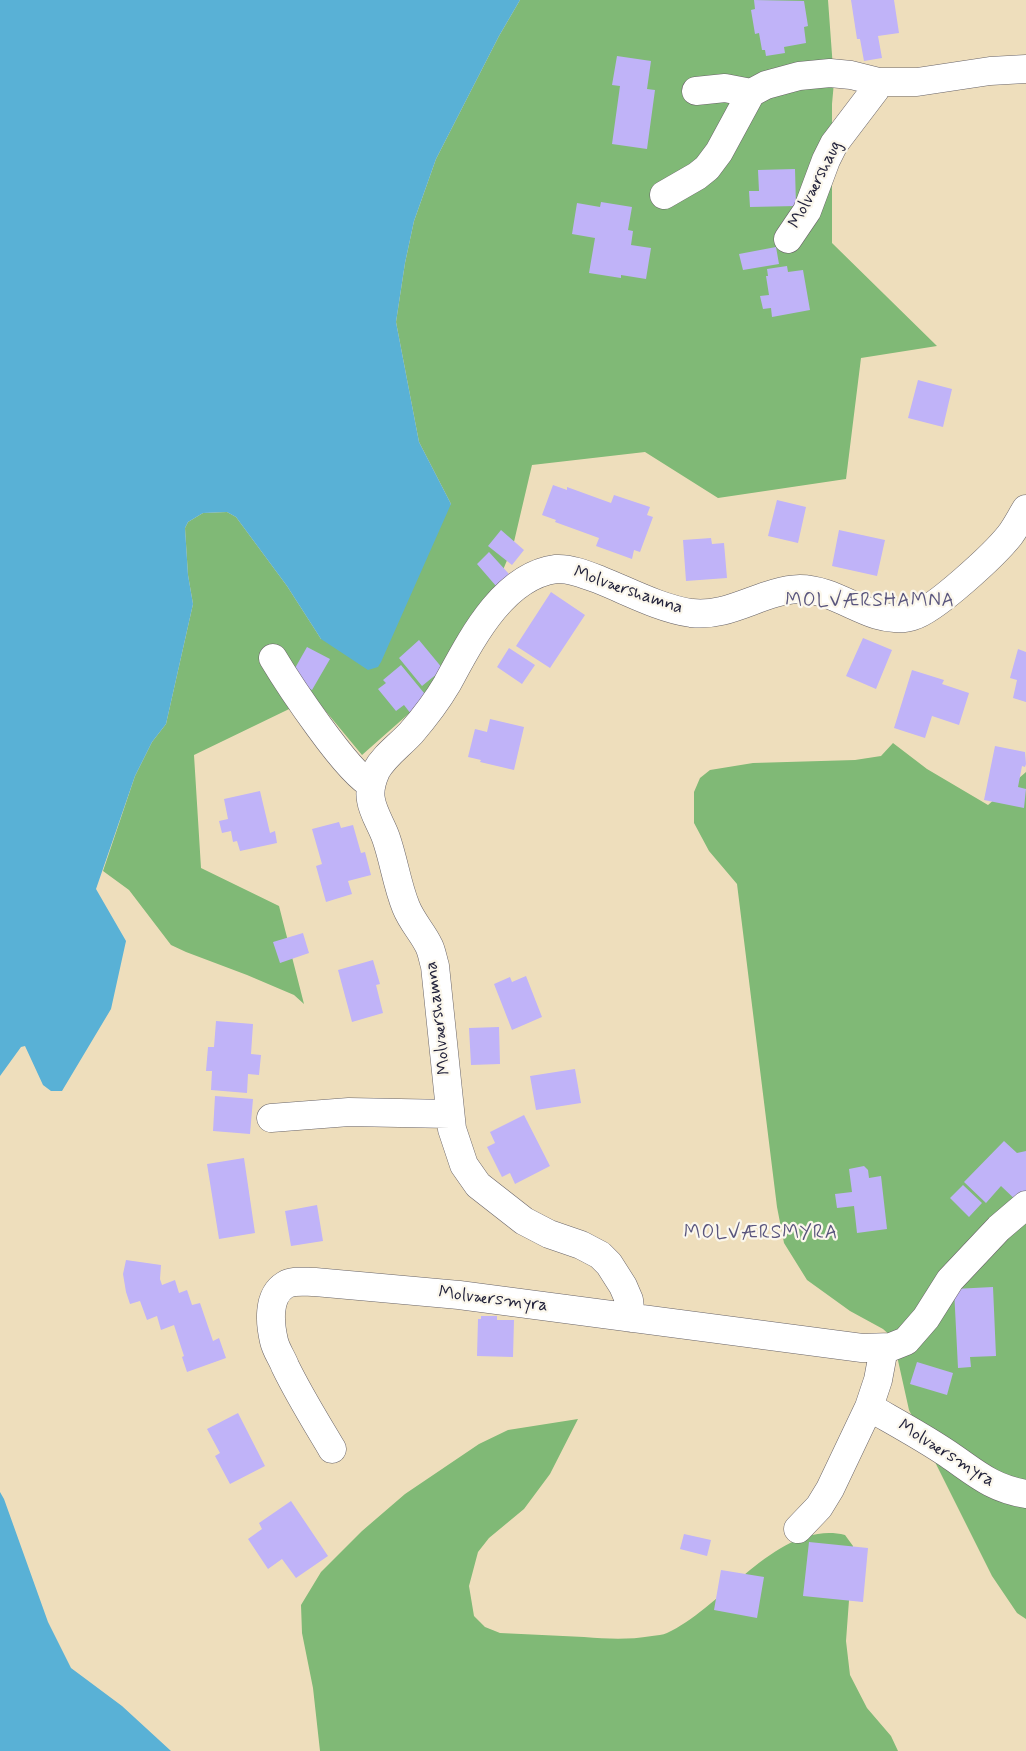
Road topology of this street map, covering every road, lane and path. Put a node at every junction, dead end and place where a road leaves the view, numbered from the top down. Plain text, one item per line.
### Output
1 (1026, 69) edge
2 (879, 82) junction
3 (696, 91) dead end
4 (751, 93) junction
5 (664, 195) dead end
6 (788, 239) dead end
7 (1026, 509) edge
8 (273, 658) dead end
9 (371, 784) junction
10 (450, 1114) junction
11 (271, 1118) dead end
12 (1026, 1205) edge
13 (631, 1318) junction
14 (884, 1348) junction
15 (869, 1407) junction
16 (332, 1449) dead end
17 (1026, 1494) edge
18 (798, 1529) dead end

1 - 2 street
2 - 4 street
2 - 6 street, Molværshaug
3 - 4 street
4 - 5 street
7 - 9 street, Molværshamna
8 - 9 street
9 - 10 street, Molværshamna
10 - 11 street
10 - 13 street, Molværshamna
12 - 14 street, Molværsmyra
13 - 14 street, Molværsmyra
13 - 16 street, Molværsmyra
14 - 15 street
15 - 17 street, Molværsmyra
15 - 18 street

